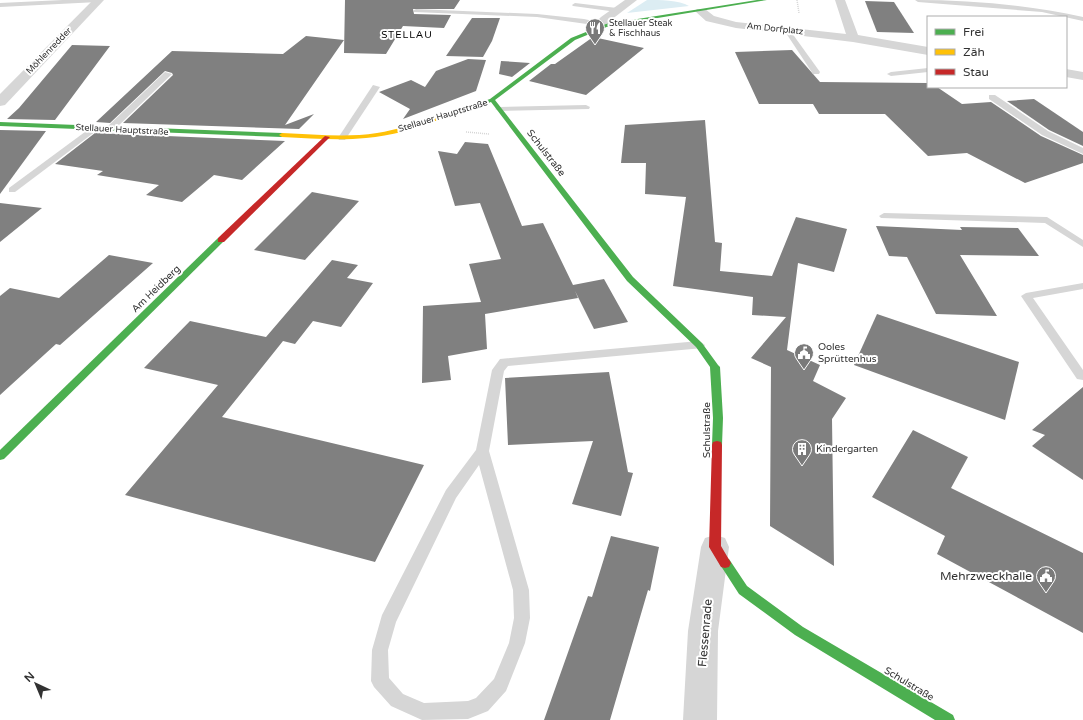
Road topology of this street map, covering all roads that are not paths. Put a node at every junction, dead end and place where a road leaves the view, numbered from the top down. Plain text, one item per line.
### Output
1 (99, 0) edge
2 (630, 0) edge
3 (765, 0) edge
4 (840, 0) edge
5 (918, 0) edge
6 (0, 5) edge
7 (575, 5) dead end
8 (416, 10) dead end
9 (616, 10) junction
10 (701, 11) junction
11 (1083, 19) edge
12 (608, 25) junction
13 (787, 30) junction
14 (853, 38) junction
15 (927, 51) edge
16 (927, 70) edge
17 (816, 72) dead end
18 (1067, 73) edge
19 (168, 74) dead end
20 (891, 74) dead end
21 (1083, 76) edge
22 (376, 87) dead end
23 (992, 97) dead end
24 (492, 100) junction
25 (0, 102) edge
26 (586, 107) dead end
27 (499, 109) junction
28 (0, 124) edge
29 (96, 128) junction
30 (110, 129) junction
31 (327, 138) junction
32 (342, 138) junction
33 (1083, 151) edge
34 (12, 190) dead end
35 (884, 216) dead end
36 (1083, 244) edge
37 (1083, 286) edge
38 (699, 346) junction
39 (1081, 376) dead end
40 (482, 451) junction
41 (0, 456) edge
42 (715, 546) junction
43 (700, 720) edge
44 (948, 720) edge

1 - 6 lane
1 - 25 street, Möhlenredder
2 - 9 street
3 - 10 street, Stellauer Hauptstraße
4 - 14 street
5 - 11 lane
7 - 9 lane
8 - 12 lane
9 - 12 street
10 - 12 street, Stellauer Hauptstraße
10 - 13 street, Am Dorfplatz
12 - 24 street, Stellauer Hauptstraße
13 - 14 street, Am Dorfplatz
13 - 17 lane
14 - 15 street, Am Dorfplatz
16 - 20 lane
18 - 21 street
19 - 30 lane
22 - 32 lane
23 - 33 lane
24 - 27 street, Schulstraße
24 - 32 street, Stellauer Hauptstraße
26 - 27 lane
27 - 38 street, Schulstraße
28 - 29 street, Stellauer Hauptstraße
29 - 30 street, Stellauer Hauptstraße
29 - 34 lane
30 - 31 street, Stellauer Hauptstraße
31 - 32 street, Stellauer Hauptstraße
31 - 41 street, Am Heidberg
35 - 36 lane
37 - 39 lane
38 - 40 lane
38 - 42 street, Schulstraße
40 - 40 lane
42 - 43 street, Flessenrade
42 - 44 street, Schulstraße

